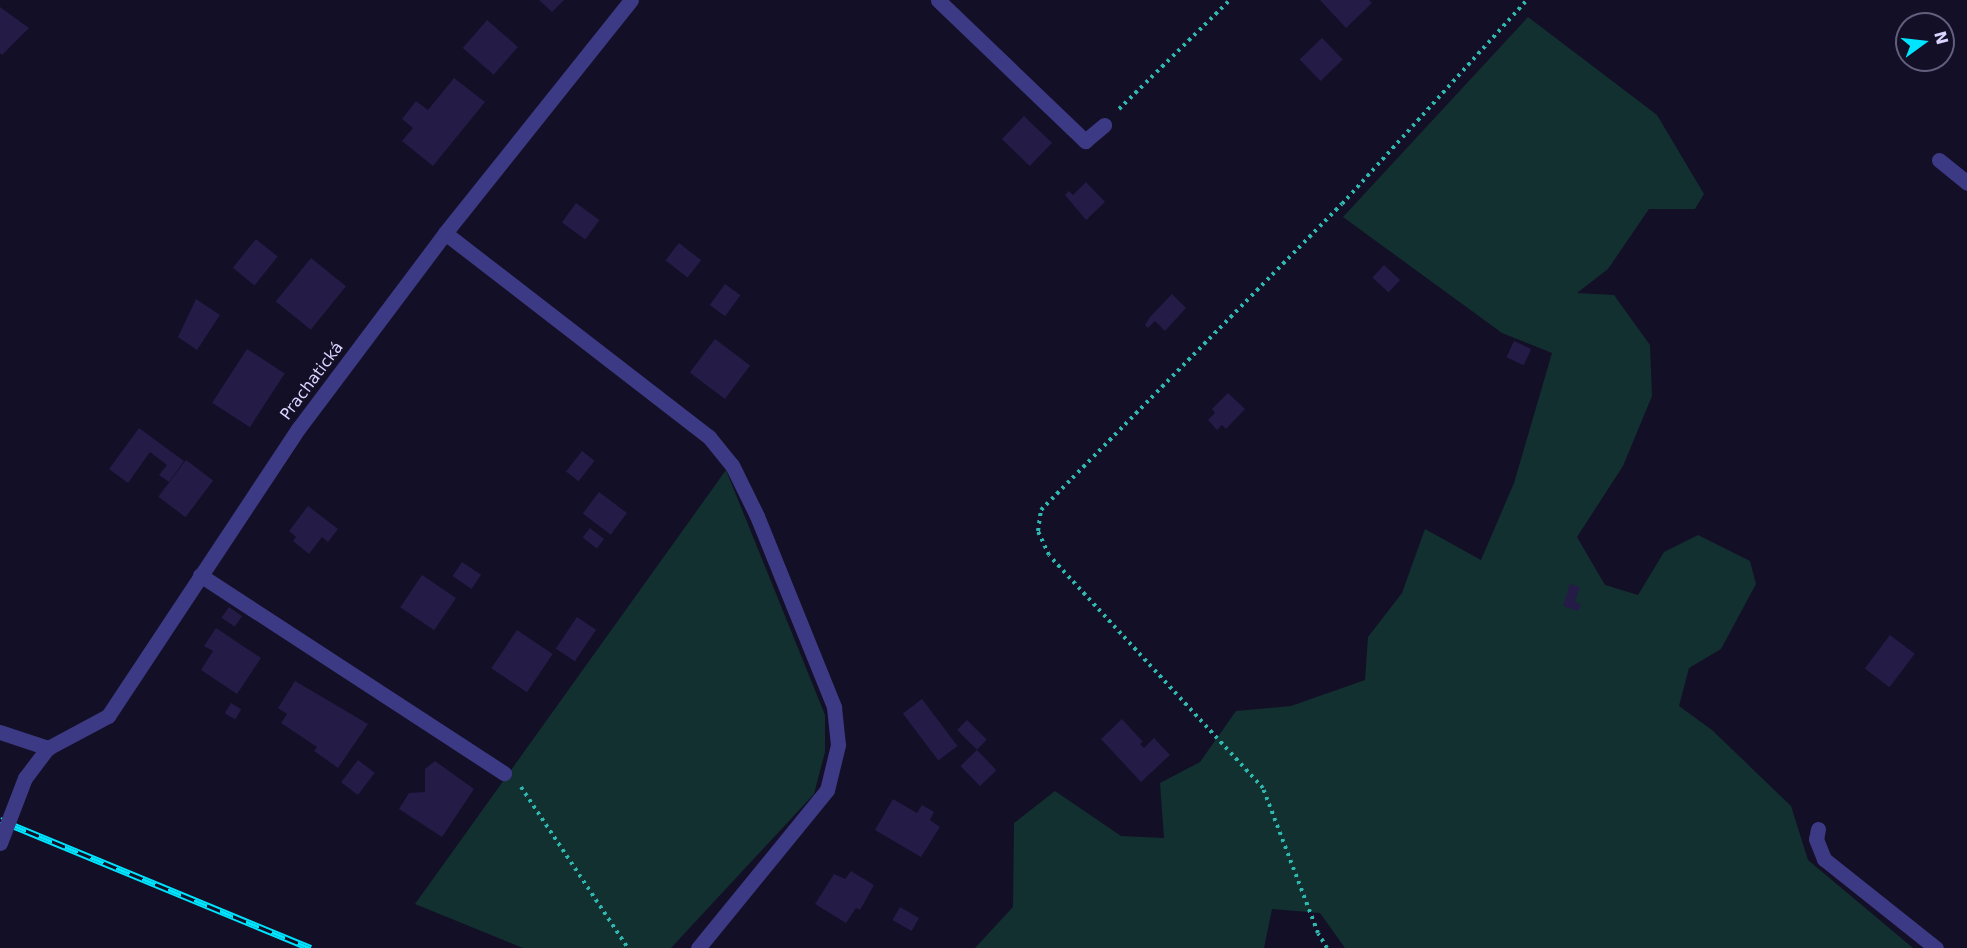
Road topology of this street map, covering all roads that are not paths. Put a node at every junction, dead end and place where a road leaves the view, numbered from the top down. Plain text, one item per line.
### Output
1 (631, 0) edge
2 (938, 0) edge
3 (1104, 125) road end
4 (1939, 160) dead end
5 (1967, 183) edge
6 (445, 233) junction
7 (200, 575) junction
8 (0, 732) edge
9 (48, 748) junction
10 (504, 773) road end
11 (1818, 828) dead end
12 (0, 843) edge
13 (698, 948) edge
14 (1936, 948) edge

1 - 6 street, Prachatická
2 - 3 street
4 - 5 street
6 - 7 street, Prachatická
6 - 13 street
7 - 9 street, Prachatická
7 - 10 street
8 - 9 street
9 - 12 street, Prachatická, bridge
11 - 14 street

